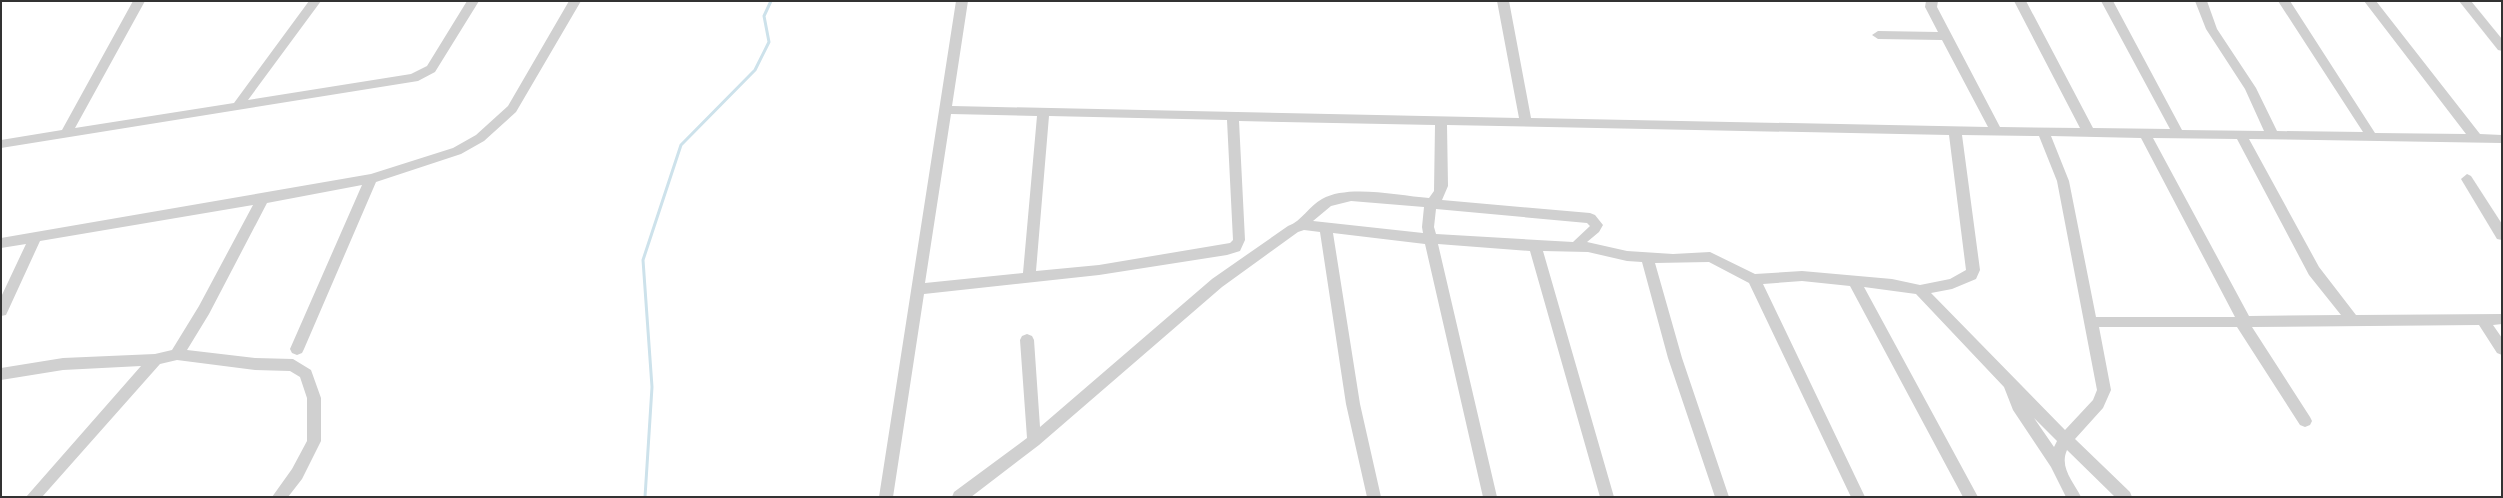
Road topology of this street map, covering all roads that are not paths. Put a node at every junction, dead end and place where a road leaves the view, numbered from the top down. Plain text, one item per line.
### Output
1 (139, 1) edge
2 (315, 1) edge
3 (473, 1) edge
4 (575, 1) edge
5 (962, 1) edge
6 (1503, 1) edge
7 (1932, 1) edge
8 (2020, 1) edge
9 (2107, 1) edge
10 (2200, 1) edge
11 (2284, 1) edge
12 (2370, 1) edge
13 (2465, 1) edge
14 (1878, 35) dead end
15 (1947, 36) junction
16 (2502, 46) edge
17 (239, 104) junction
18 (947, 110) junction
19 (1043, 112) junction
20 (1233, 116) junction
21 (1441, 120) junction
22 (1526, 122) junction
23 (1955, 131) junction
24 (1996, 131) junction
25 (2043, 132) junction
26 (66, 133) junction
27 (2089, 133) junction
28 (2145, 134) junction
29 (2179, 135) junction
30 (2242, 136) junction
31 (2273, 136) junction
32 (2372, 137) junction
33 (2477, 139) junction
34 (2502, 139) edge
35 (1, 144) edge
36 (371, 179) junction
37 (2467, 179) dead end
38 (263, 199) junction
39 (1433, 202) junction
40 (1300, 226) junction
41 (1326, 230) junction
42 (2502, 235) edge
43 (36, 237) junction
44 (1432, 238) junction
45 (1, 243) edge
46 (1535, 246) junction
47 (1577, 247) junction
48 (1647, 257) junction
49 (1029, 278) junction
50 (1754, 279) junction
51 (1854, 280) junction
52 (919, 289) junction
53 (1920, 290) junction
54 (1, 311) edge
55 (2502, 319) edge
56 (2483, 320) junction
57 (2353, 321) junction
58 (2092, 322) junction
59 (2243, 322) junction
60 (1027, 340) dead end
61 (297, 349) dead end
62 (2502, 349) edge
63 (177, 354) junction
64 (155, 360) junction
65 (1, 374) edge
66 (2007, 381) junction
67 (2305, 421) dead end
68 (2066, 439) junction
69 (1034, 441) junction
70 (2058, 465) junction
71 (33, 497) edge
72 (279, 497) edge
73 (886, 497) edge
74 (959, 497) edge
75 (1374, 497) edge
76 (1490, 497) edge
77 (1607, 497) edge
78 (1722, 497) edge
79 (1858, 497) edge
80 (1971, 497) edge
81 (2074, 497) edge
82 (2125, 497) edge

1 - 26 street
2 - 17 street
3 - 17 street
4 - 36 street
5 - 18 street
6 - 22 street
7 - 15 street
8 - 27 street
9 - 29 street
10 - 31 street
11 - 32 street
12 - 33 street
13 - 16 street
14 - 15 street
15 - 24 street
17 - 26 street
18 - 19 street
18 - 52 street
19 - 20 street
19 - 49 street
20 - 21 street
20 - 49 street
21 - 22 street
21 - 39 street
22 - 23 street
23 - 24 street
23 - 53 street
24 - 25 street
25 - 27 street
25 - 58 street
26 - 35 street
27 - 28 street
28 - 29 street
28 - 59 street
29 - 30 street
30 - 31 street
30 - 57 street
31 - 32 street
32 - 33 street
33 - 34 street
36 - 38 street
36 - 61 street
37 - 42 street
38 - 43 street
38 - 63 street
39 - 40 street
39 - 44 street
39 - 47 street
40 - 41 street
40 - 69 street
41 - 44 street
41 - 75 street
43 - 45 street
43 - 54 street
44 - 46 street
44 - 76 street
46 - 47 street
46 - 77 street
47 - 48 street
48 - 50 street
48 - 78 street
49 - 52 street
50 - 51 street
50 - 79 street
51 - 53 street
51 - 80 street
52 - 73 street
53 - 66 street
55 - 56 street
56 - 57 street
56 - 62 street
57 - 59 street
58 - 59 street
58 - 68 street
59 - 67 street
60 - 69 street
63 - 64 street
63 - 72 street
64 - 65 street
64 - 71 street
66 - 68 street
66 - 70 street
68 - 70 street
68 - 82 street
69 - 74 street
70 - 81 street

